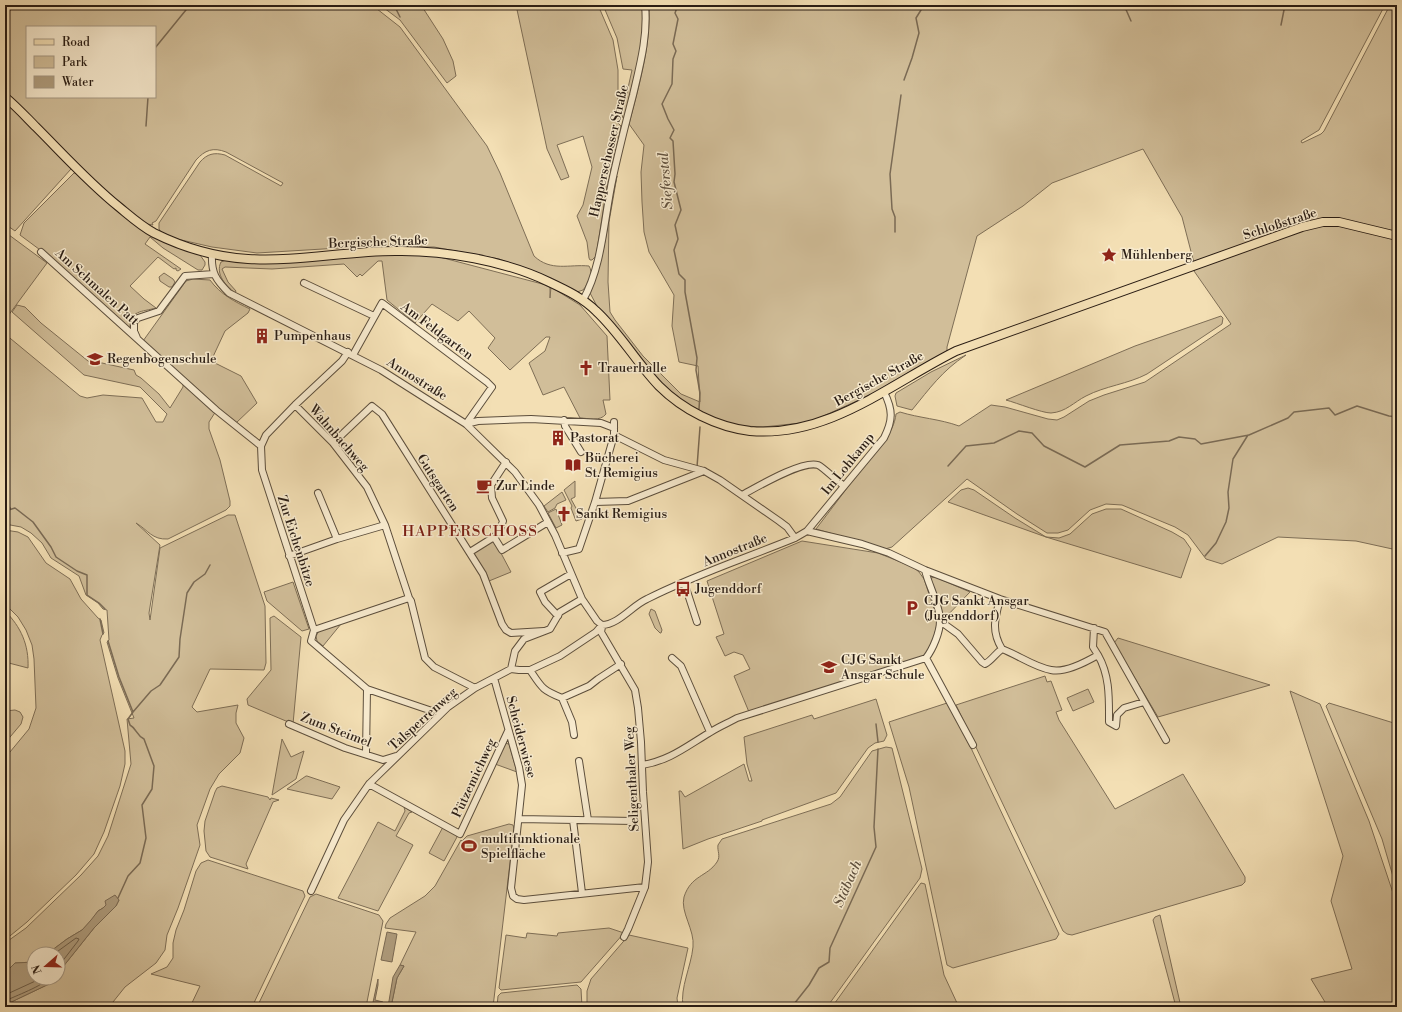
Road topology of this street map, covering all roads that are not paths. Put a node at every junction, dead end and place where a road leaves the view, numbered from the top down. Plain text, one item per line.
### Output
1 (645, 5) edge
2 (5, 97) edge
3 (1397, 236) edge
4 (42, 252) dead end
5 (212, 254) junction
6 (1195, 266) joint
7 (214, 274) junction
8 (304, 283) dead end
9 (582, 300) junction
10 (374, 316) junction
11 (137, 339) junction
12 (350, 353) junction
13 (884, 392) junction
14 (295, 405) junction
15 (564, 420) junction
16 (466, 424) junction
17 (614, 435) junction
18 (333, 443) junction
19 (261, 446) junction
20 (581, 452) dead end
21 (506, 462) junction
22 (704, 471) junction
23 (844, 486) junction
24 (318, 494) dead end
25 (742, 495) junction
26 (595, 502) junction
27 (548, 522) junction
28 (385, 525) junction
29 (807, 531) junction
30 (494, 537) junction
31 (795, 538) junction
32 (337, 539) junction
33 (470, 552) junction
34 (562, 552) junction
35 (289, 556) junction
36 (925, 570) junction
37 (571, 574) junction
38 (684, 582) junction
39 (409, 598) junction
40 (582, 599) junction
41 (1000, 599) junction
42 (558, 616) junction
43 (940, 621) junction
44 (697, 622) dead end
45 (602, 625) junction
46 (1094, 628) junction
47 (314, 630) junction
48 (544, 631) junction
49 (1002, 649) junction
50 (1098, 655) junction
51 (672, 658) dead end
52 (926, 658) junction
53 (621, 664) junction
54 (511, 669) junction
55 (530, 670) junction
56 (494, 678) junction
57 (475, 688) junction
58 (367, 689) junction
59 (562, 698) junction
60 (1144, 702) junction
61 (448, 707) junction
62 (289, 724) dead end
63 (508, 731) junction
64 (710, 732) junction
65 (574, 735) dead end
66 (1166, 740) dead end
67 (973, 744) dead end
68 (366, 754) junction
69 (397, 756) junction
70 (579, 761) dead end
71 (642, 765) junction
72 (369, 784) junction
73 (519, 819) junction
74 (573, 820) junction
75 (588, 820) junction
76 (634, 821) dead end
77 (645, 886) junction
78 (311, 891) dead end
79 (582, 893) junction
80 (624, 937) dead end

1 - 9 street, Happerschosser Straße
2 - 5 main road, Bergische Straße
3 - 6 main road, Schloßstraße
4 - 11 street, Am Schmalen Patt
5 - 7 street
5 - 9 main road, Bergische Straße
6 - 13 main road, Bergische Straße
7 - 11 street, Am Schmalen Patt
7 - 12 street, Annostraße
8 - 10 street
9 - 13 main road, Bergische Straße
10 - 12 street, Am Feldgarten
10 - 16 street, Am Feldgarten
11 - 19 street, Am Schmalen Patt
12 - 14 street
12 - 16 street, Annostraße
13 - 23 street, Im Lohkamp
14 - 18 street, Wahnbachweg
14 - 19 street
15 - 16 street
15 - 17 street
15 - 20 street
16 - 21 street, Annostraße
17 - 22 street
17 - 26 street
18 - 28 street, Wahnbachweg
18 - 33 street, Gutsgarten
19 - 35 street, Zur Eichenbitze
21 - 27 street, Annostraße
21 - 30 street
22 - 25 street
22 - 26 street
23 - 25 street
23 - 29 street, Im Lohkamp
24 - 32 street
25 - 31 street
26 - 34 street
27 - 30 street
27 - 34 street, Annostraße
28 - 32 street
28 - 39 street, Wahnbachweg
29 - 31 street, Im Lohkamp
29 - 36 street
30 - 33 street
31 - 38 street, Annostraße
32 - 35 street
33 - 48 street, Gutsgarten
34 - 37 street, Annostraße
35 - 47 street, Zur Eichenbitze
36 - 41 street
36 - 43 street
37 - 40 street, Annostraße
37 - 42 street
38 - 44 street
38 - 45 street, Annostraße
39 - 47 street
39 - 57 street, Wahnbachweg
40 - 42 street
40 - 45 street, Annostraße
41 - 46 street
41 - 49 street
42 - 48 street
43 - 49 street
43 - 52 street
45 - 53 street, Seligenthaler Weg
45 - 55 street
46 - 50 street
46 - 60 street
47 - 58 street
48 - 54 street
49 - 50 street
50 - 60 street
51 - 64 street
52 - 64 street
52 - 67 street
53 - 59 street
53 - 71 street, Seligenthaler Weg
54 - 55 street
54 - 56 street, Talsperrenweg
55 - 59 street
56 - 57 street, Talsperrenweg
56 - 63 street, Scheiderwiese
57 - 61 street, Talsperrenweg
58 - 61 street
58 - 68 street
59 - 65 street
60 - 66 street
61 - 69 street, Talsperrenweg
62 - 68 street, Zum Steimel
63 - 72 street, Pützemichweg
63 - 73 street, Scheiderwiese
64 - 71 street
68 - 69 street, Zum Steimel
69 - 72 street, Talsperrenweg
70 - 75 street
71 - 77 street, Seligenthaler Weg
72 - 78 street, Talsperrenweg
73 - 74 street
73 - 79 street, Scheiderwiese
74 - 75 street
74 - 79 street
75 - 76 street
77 - 79 street
77 - 80 street, Seligenthaler Weg

